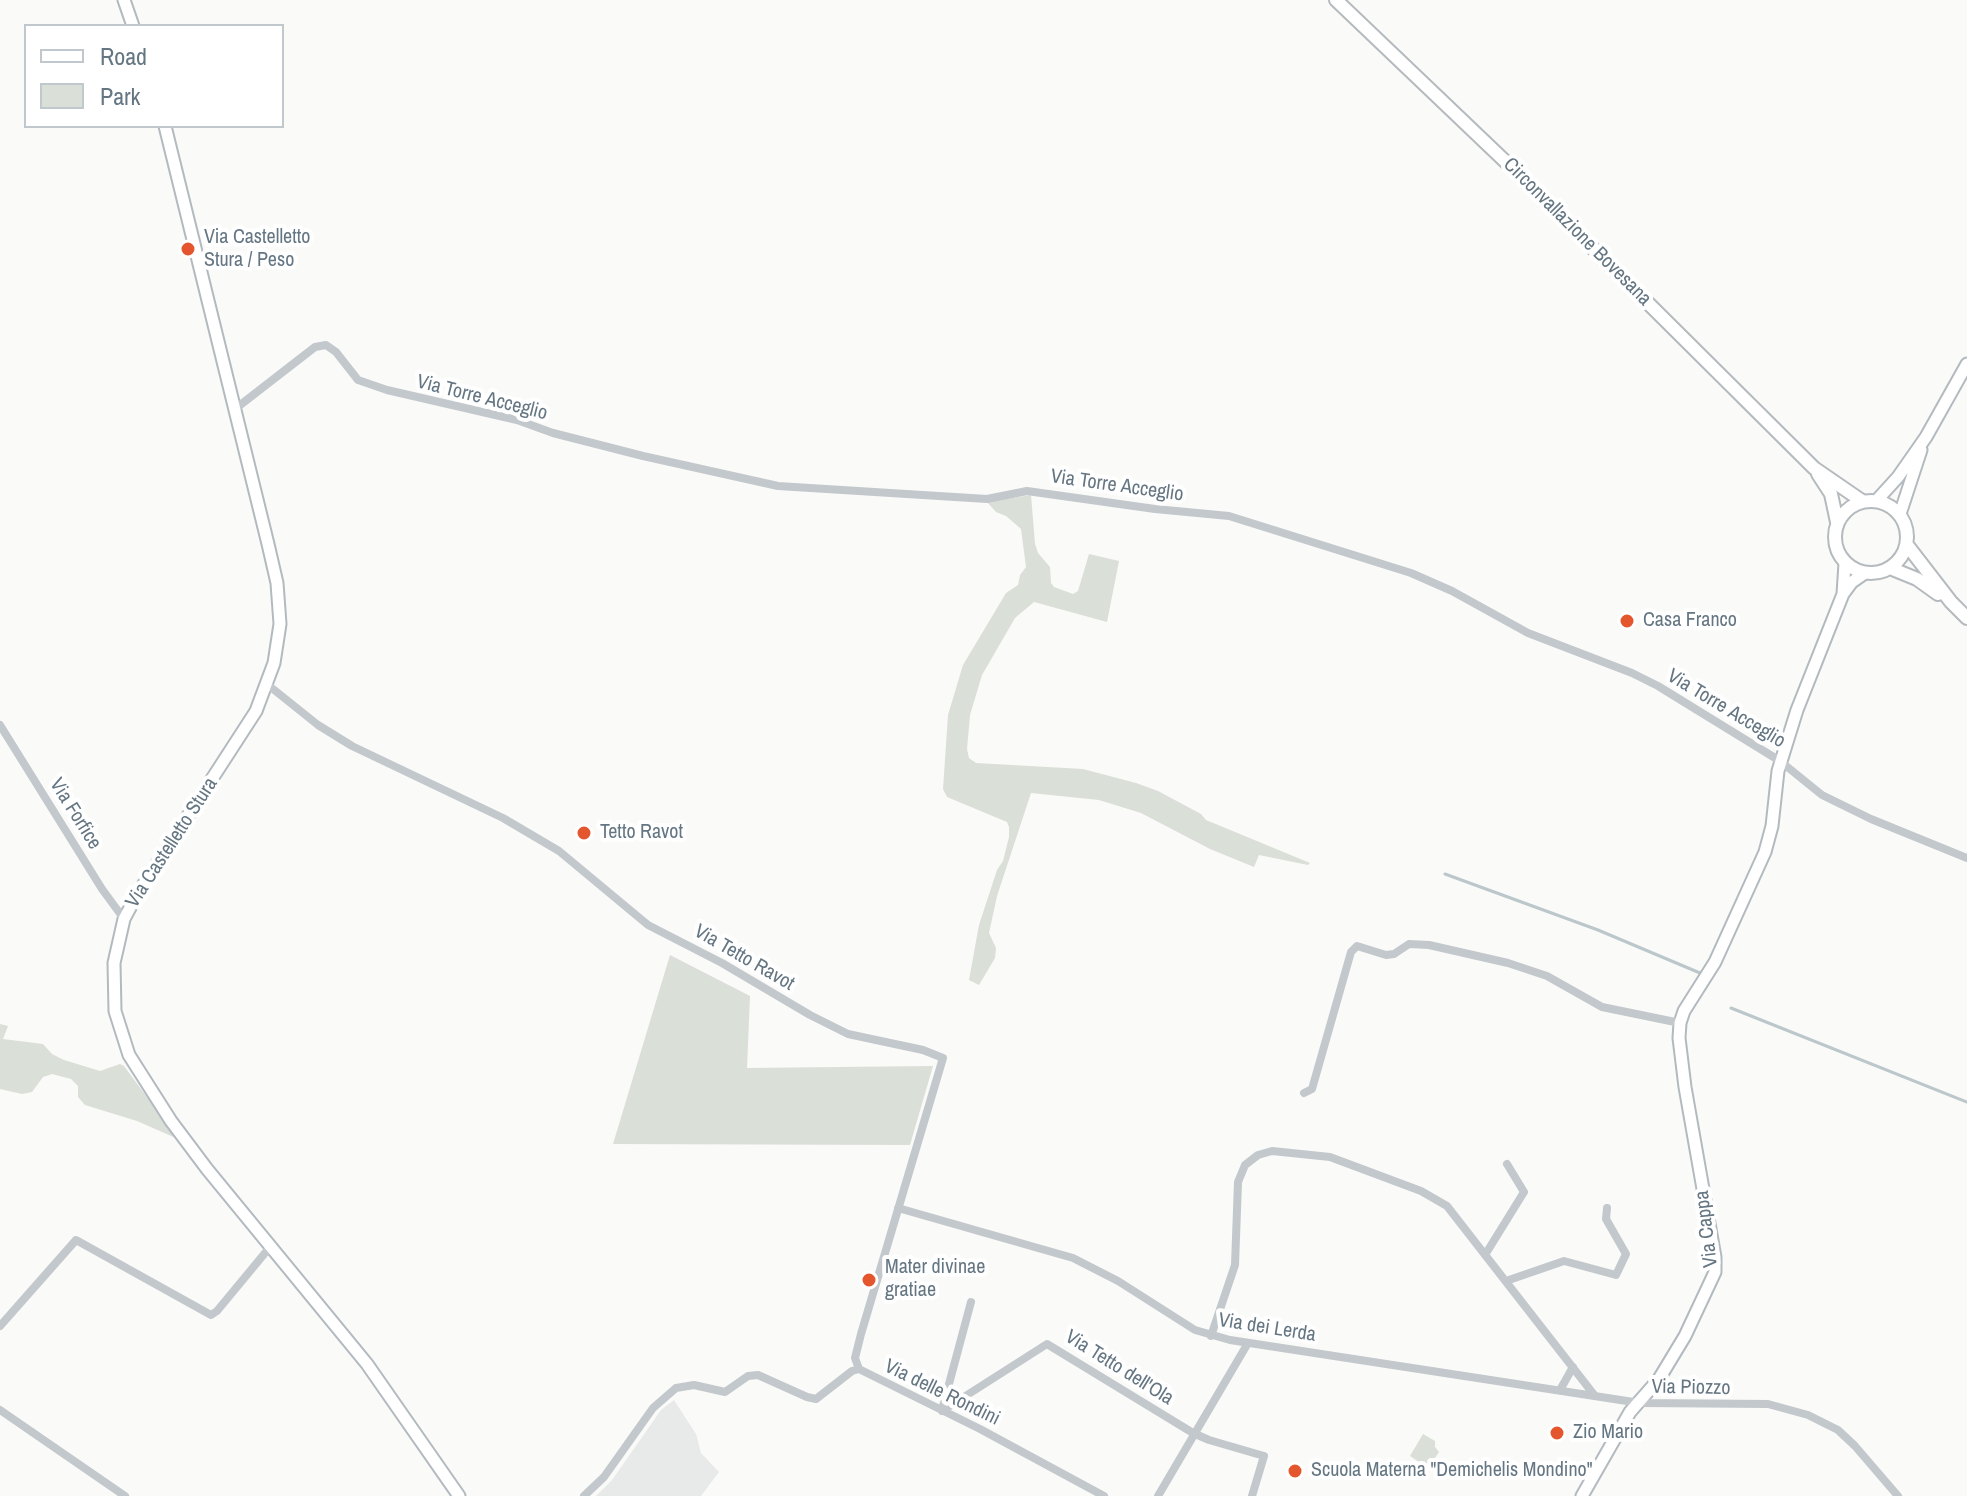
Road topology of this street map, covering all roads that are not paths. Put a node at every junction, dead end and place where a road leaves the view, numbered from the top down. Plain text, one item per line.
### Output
1 (124, 0) edge
2 (1336, 0) edge
3 (132, 24) edge
4 (165, 128) edge
5 (1967, 364) edge
6 (235, 409) junction
7 (1926, 437) junction
8 (1814, 468) junction
9 (1877, 500) junction
10 (1862, 501) junction
11 (1900, 514) junction
12 (1837, 522) junction
13 (1907, 545) junction
14 (1845, 563) junction
15 (1890, 568) junction
16 (1865, 573) junction
17 (1843, 594) junction
18 (1951, 602) junction
19 (1967, 618) edge
20 (268, 685) junction
21 (0, 725) edge
22 (1780, 761) junction
23 (1967, 858) edge
24 (124, 919) junction
25 (1680, 1023) junction
26 (1304, 1093) dead end
27 (1507, 1164) dead end
28 (898, 1208) junction
29 (1607, 1208) dead end
30 (270, 1247) junction
31 (1485, 1255) junction
32 (1506, 1281) junction
33 (971, 1302) dead end
34 (0, 1326) edge
35 (1211, 1336) junction
36 (1248, 1343) junction
37 (1573, 1367) junction
38 (859, 1369) junction
39 (1560, 1390) junction
40 (1595, 1396) junction
41 (1640, 1403) junction
42 (0, 1410) edge
43 (942, 1411) junction
44 (1193, 1433) junction
45 (125, 1496) edge
46 (459, 1496) edge
47 (584, 1496) edge
48 (1104, 1496) edge
49 (1158, 1496) edge
50 (1252, 1496) edge
51 (1582, 1496) edge
52 (1898, 1496) edge

1 - 3 street
2 - 8 main road, Circonvallazione Bovesana
4 - 6 street, Via Castelletto Stura
5 - 7 street
6 - 20 street, Via Castelletto Stura
6 - 22 street, Via Torre Acceglio
7 - 9 street
7 - 11 street
8 - 10 main road, Circonvallazione Bovesana
8 - 12 main road, Circonvallazione Bovesana
9 - 10 main road
9 - 11 main road
10 - 12 main road
11 - 13 main road
12 - 14 main road
13 - 15 main road
13 - 18 main road
14 - 16 main road
14 - 17 street
15 - 16 main road
15 - 18 main road
16 - 17 street
17 - 22 street
18 - 19 main road
20 - 24 street, Via Castelletto Stura
20 - 28 street, Via Tetto Ravot
21 - 24 street, Via Forfice
22 - 23 street, Via Torre Acceglio
22 - 25 street
24 - 30 street, Via Castelletto Stura
25 - 26 street
25 - 41 street, Via Cappa
27 - 31 street
28 - 35 street, Via dei Lerda
28 - 38 street, Via Tetto Ravot
29 - 32 street
30 - 34 street
30 - 46 street, Via Castelletto Stura
31 - 32 street
31 - 35 street
32 - 37 street
33 - 43 street
35 - 36 street, Via dei Lerda
36 - 39 street, Via dei Lerda
36 - 44 street
37 - 39 street
37 - 40 street
38 - 43 street, Via delle Rondini
38 - 47 street, Via delle Rondini
39 - 40 street, Via dei Lerda
40 - 41 street, Via Piozzo
41 - 51 street, Via Cappa
41 - 52 street, Via Piozzo
42 - 45 street
43 - 44 street, Via Tetto dell'Ola
43 - 48 street, Via delle Rondini
44 - 49 street
44 - 50 street, Via Tetto dell'Ola

